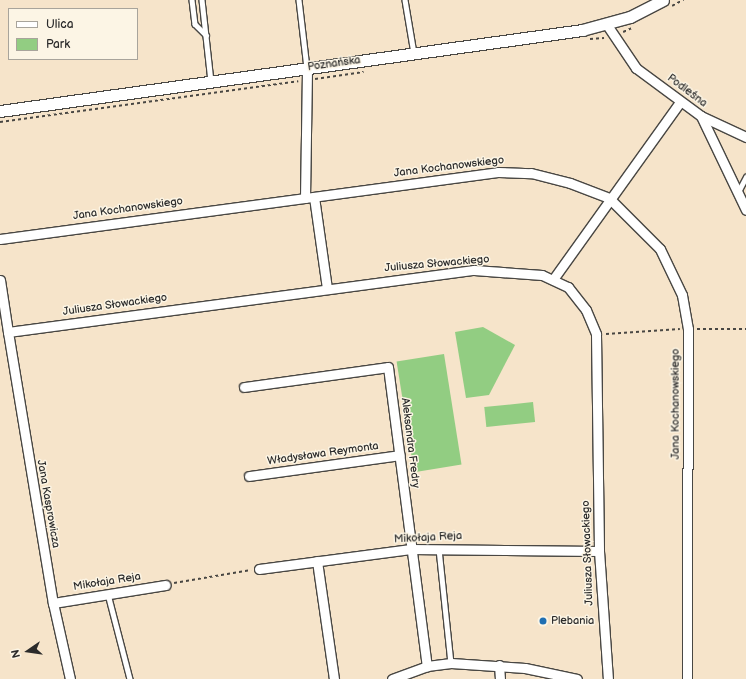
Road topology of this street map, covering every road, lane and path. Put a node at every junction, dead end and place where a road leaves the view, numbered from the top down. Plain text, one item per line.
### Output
1 (192, 0) edge
2 (202, 0) edge
3 (299, 0) edge
4 (405, 0) edge
5 (663, 0) edge
6 (607, 25) junction
7 (206, 35) junction
8 (414, 53) junction
9 (307, 68) junction
10 (300, 81) dead end
11 (211, 82) junction
12 (680, 102) junction
13 (0, 111) edge
14 (701, 116) junction
15 (0, 122) edge
16 (746, 137) edge
17 (746, 177) edge
18 (738, 192) junction
19 (314, 196) junction
20 (305, 198) junction
21 (609, 198) junction
22 (746, 210) edge
23 (0, 239) edge
24 (554, 278) junction
25 (0, 280) edge
26 (327, 288) junction
27 (688, 329) junction
28 (746, 329) edge
29 (8, 332) junction
30 (596, 334) junction
31 (244, 387) dead end
32 (400, 455) junction
33 (249, 476) dead end
34 (439, 548) junction
35 (411, 549) junction
36 (599, 551) junction
37 (317, 561) junction
38 (259, 568) joint
39 (166, 585) joint
40 (108, 594) junction
41 (52, 603) junction
42 (451, 663) junction
43 (499, 665) junction
44 (427, 666) junction
45 (70, 679) edge
46 (130, 679) edge
47 (334, 679) edge
48 (392, 679) edge
49 (500, 679) edge
50 (577, 679) edge
51 (608, 679) edge
52 (687, 679) edge

1 - 7 lane
2 - 7 lane
3 - 9 lane
4 - 8 lane
5 - 6 street, Poznańska
6 - 8 street, Poznańska
6 - 12 street, Podleśna
7 - 11 lane
8 - 9 street, Poznańska
9 - 11 street, Poznańska
9 - 20 street
10 - 15 path
11 - 13 street, Poznańska
12 - 14 street, Podleśna
12 - 21 street
14 - 16 street
14 - 18 street, Podleśna
17 - 18 lane
18 - 22 street, Podleśna
19 - 20 street, Jana Kochanowskiego
19 - 21 street, Jana Kochanowskiego
19 - 26 street
20 - 23 street, Jana Kochanowskiego
21 - 24 street
21 - 27 street, Jana Kochanowskiego
24 - 26 street, Juliusza Słowackiego
24 - 30 street, Juliusza Słowackiego
25 - 29 street
26 - 29 street, Juliusza Słowackiego
27 - 28 path
27 - 30 path
27 - 52 street, Jana Kochanowskiego
29 - 41 street, Jana Kasprowicza
30 - 36 street, Juliusza Słowackiego
31 - 32 street, Aleksandra Fredry
32 - 33 street, Władysława Reymonta
32 - 35 street, Aleksandra Fredry
34 - 35 street, Mikołaja Reja
34 - 36 street, Mikołaja Reja
34 - 42 lane
35 - 37 street, Mikołaja Reja
35 - 44 street, Aleksandra Fredry
36 - 51 street, Juliusza Słowackiego
37 - 38 street, Mikołaja Reja
37 - 47 street
38 - 39 path
39 - 40 street, Mikołaja Reja
40 - 41 street, Mikołaja Reja
40 - 46 lane
41 - 45 street, Jana Kasprowicza
42 - 43 street
42 - 44 street
43 - 49 street
43 - 50 street
44 - 48 street

